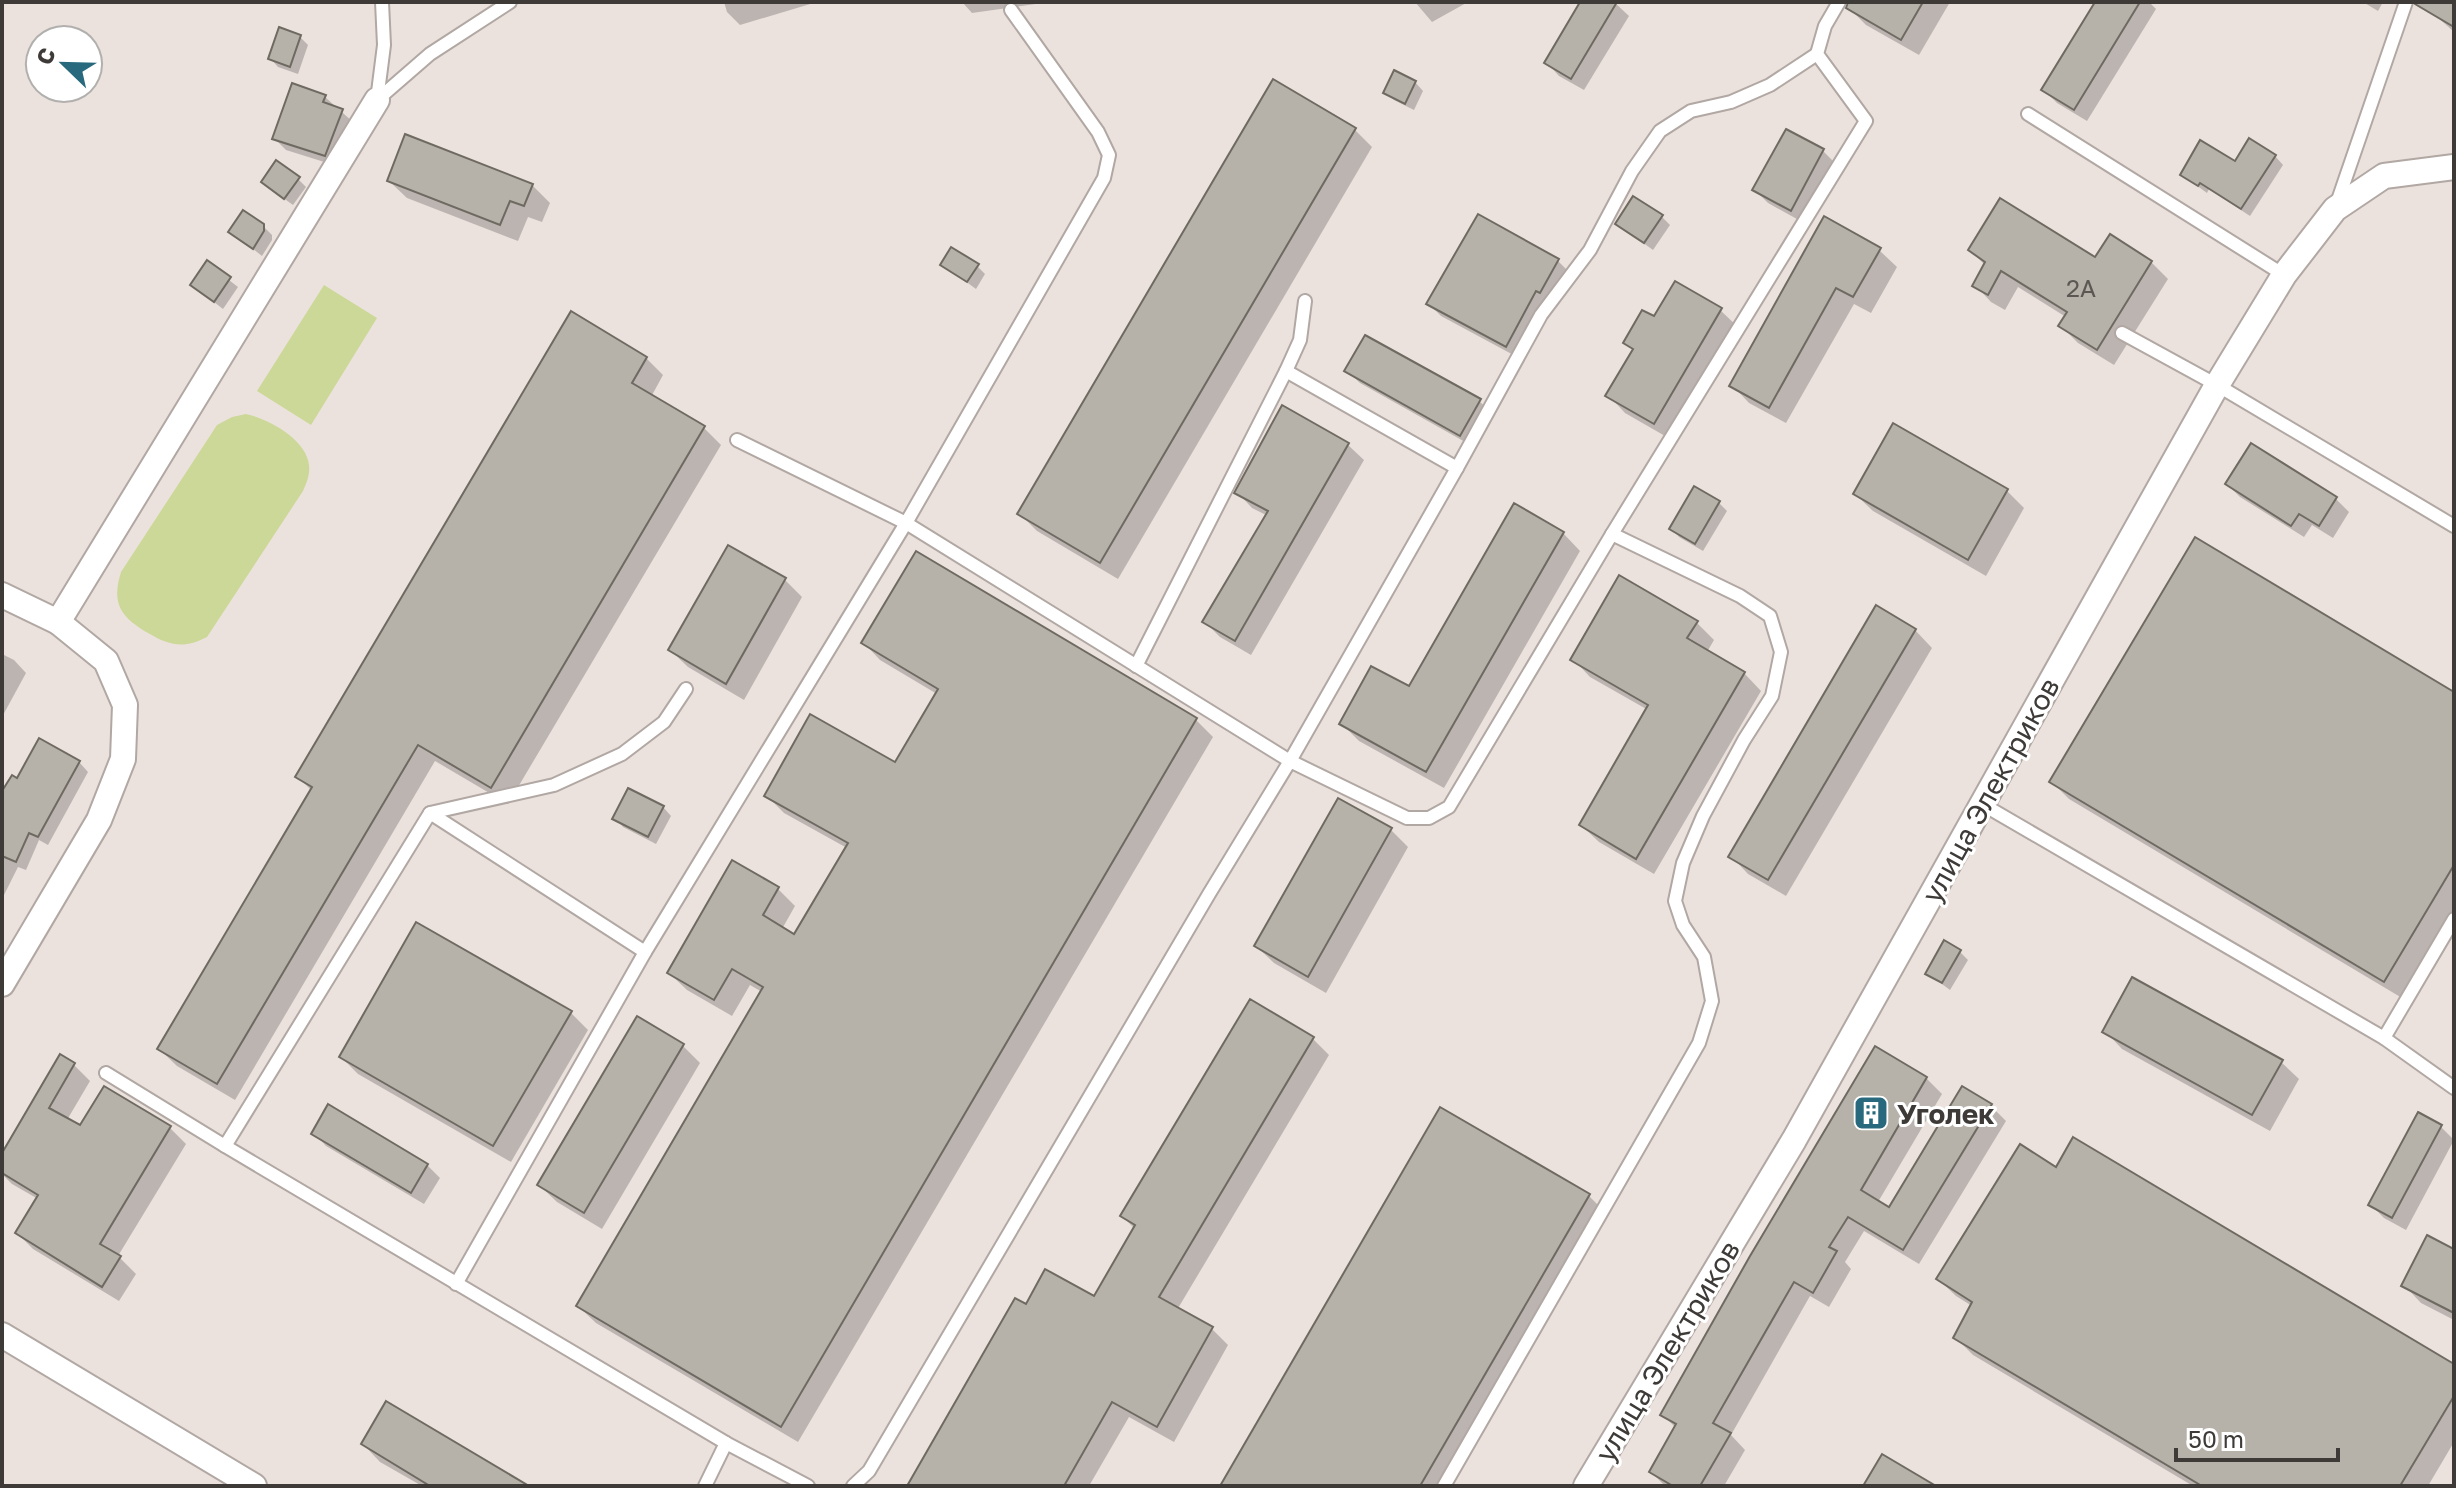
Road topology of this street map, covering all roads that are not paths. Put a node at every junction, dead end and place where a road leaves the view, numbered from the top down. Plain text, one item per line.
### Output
1 (382, 2) edge
2 (510, 2) edge
3 (1839, 2) edge
4 (2406, 2) edge
5 (1011, 10) dead end
6 (1817, 54) junction
7 (377, 100) junction
8 (2028, 114) dead end
9 (2454, 167) edge
10 (2335, 209) junction
11 (2284, 275) junction
12 (1305, 301) dead end
13 (2122, 333) dead end
14 (1286, 371) junction
15 (2217, 385) junction
16 (737, 440) dead end
17 (1457, 468) junction
18 (906, 523) junction
19 (2454, 526) edge
20 (1612, 534) junction
21 (2, 595) edge
22 (58, 622) junction
23 (1136, 666) junction
24 (686, 689) dead end
25 (1290, 761) junction
26 (1982, 804) junction
27 (430, 813) junction
28 (2454, 919) edge
29 (645, 952) junction
30 (2, 984) edge
31 (2384, 1038) junction
32 (106, 1073) dead end
33 (2454, 1088) edge
34 (225, 1146) junction
35 (456, 1284) junction
36 (2, 1335) edge
37 (726, 1443) junction
38 (254, 1486) edge
39 (705, 1486) edge
40 (808, 1486) edge
41 (853, 1486) edge
42 (1444, 1486) edge
43 (1586, 1486) edge

1 - 7 lane
2 - 7 lane
3 - 6 lane
4 - 10 lane
5 - 18 lane
6 - 17 lane
6 - 20 lane
7 - 22 street
8 - 11 lane
9 - 10 street, улица Электриков
10 - 11 street, улица Электриков
11 - 15 street, улица Электриков
12 - 14 lane
13 - 15 lane
14 - 17 lane
14 - 23 lane
15 - 19 lane
15 - 26 street, улица Электриков
16 - 18 lane
17 - 25 lane
18 - 23 lane
18 - 29 lane
20 - 25 lane
20 - 42 lane
21 - 22 street
22 - 30 street
23 - 25 lane
24 - 27 lane
25 - 41 lane
26 - 31 lane
26 - 43 street, улица Электриков
27 - 29 lane
27 - 34 lane
28 - 31 lane
29 - 35 lane
31 - 33 lane
32 - 34 lane
34 - 35 lane
35 - 37 lane
36 - 38 street
37 - 39 lane
37 - 40 lane

